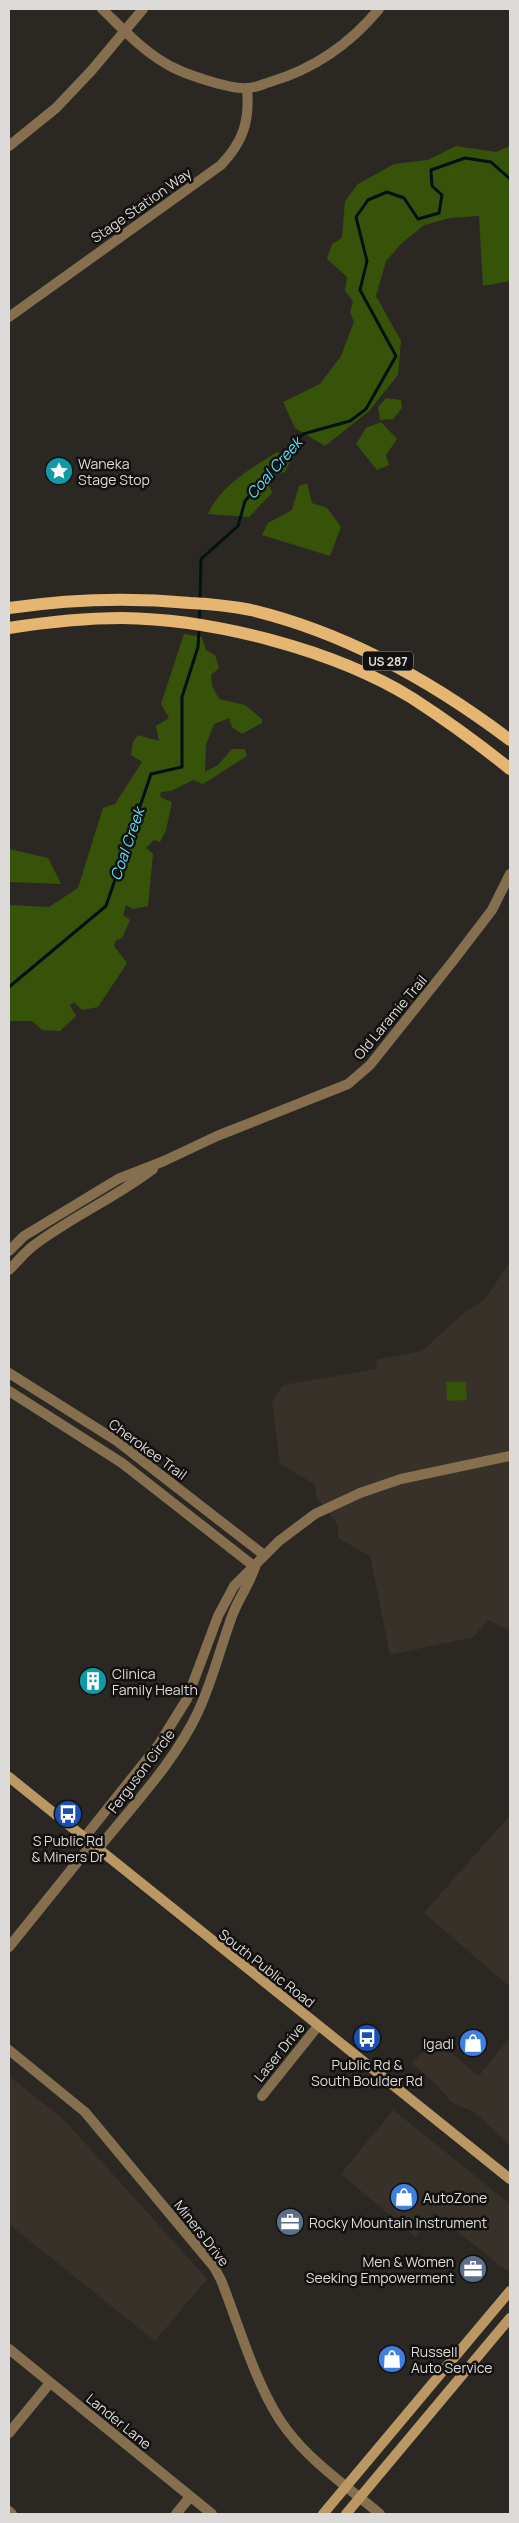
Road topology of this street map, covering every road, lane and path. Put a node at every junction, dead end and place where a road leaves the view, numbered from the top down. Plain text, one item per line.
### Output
1 (102, 9) edge
2 (143, 9) edge
3 (379, 9) edge
4 (125, 32) junction
5 (247, 89) junction
6 (9, 146) edge
7 (9, 317) edge
8 (9, 608) edge
9 (9, 628) edge
10 (510, 740) edge
11 (510, 769) edge
12 (510, 874) edge
13 (164, 1161) junction
14 (9, 1251) edge
15 (9, 1270) edge
16 (9, 1373) edge
17 (9, 1391) edge
18 (510, 1456) edge
19 (264, 1555) junction
20 (255, 1567) junction
21 (9, 1777) edge
22 (91, 1844) junction
23 (9, 1947) edge
24 (318, 2026) junction
25 (9, 2050) edge
26 (262, 2096) dead end
27 (510, 2179) edge
28 (510, 2291) edge
29 (510, 2318) edge
30 (9, 2350) edge
31 (50, 2384) junction
32 (9, 2433) edge
33 (347, 2485) junction
34 (190, 2497) junction
35 (360, 2498) junction
36 (9, 2511) edge
37 (12, 2514) edge
38 (176, 2514) edge
39 (212, 2514) edge
40 (323, 2514) edge
41 (346, 2514) edge
42 (380, 2514) edge

1 - 4 street
2 - 4 street
3 - 5 street
4 - 5 street
4 - 6 street
5 - 7 street, Stage Station Way
8 - 10 main road, US 287
9 - 11 main road, US 287
12 - 13 street, Old Laramie Trail
13 - 14 street, Old Laramie Trail
13 - 15 street, Old Laramie Trail
16 - 19 street, Cherokee Trail
17 - 20 street, Cherokee Trail
18 - 19 street, Ferguson Circle
19 - 20 street, Ferguson Circle
20 - 22 street, Ferguson Circle
20 - 22 street, Ferguson Circle
21 - 22 street, South Public Road
22 - 23 street
22 - 24 street, South Public Road
24 - 26 street, Laser Drive
24 - 27 street, South Public Road
25 - 33 street, Miners Drive
28 - 33 street
29 - 35 street
30 - 31 street, Lander Lane
31 - 32 street
31 - 34 street, Lander Lane
33 - 35 street, Miners Drive
33 - 40 street
34 - 38 street
34 - 39 street, Lander Lane
35 - 41 street
35 - 42 street, Miners Drive
36 - 37 street

